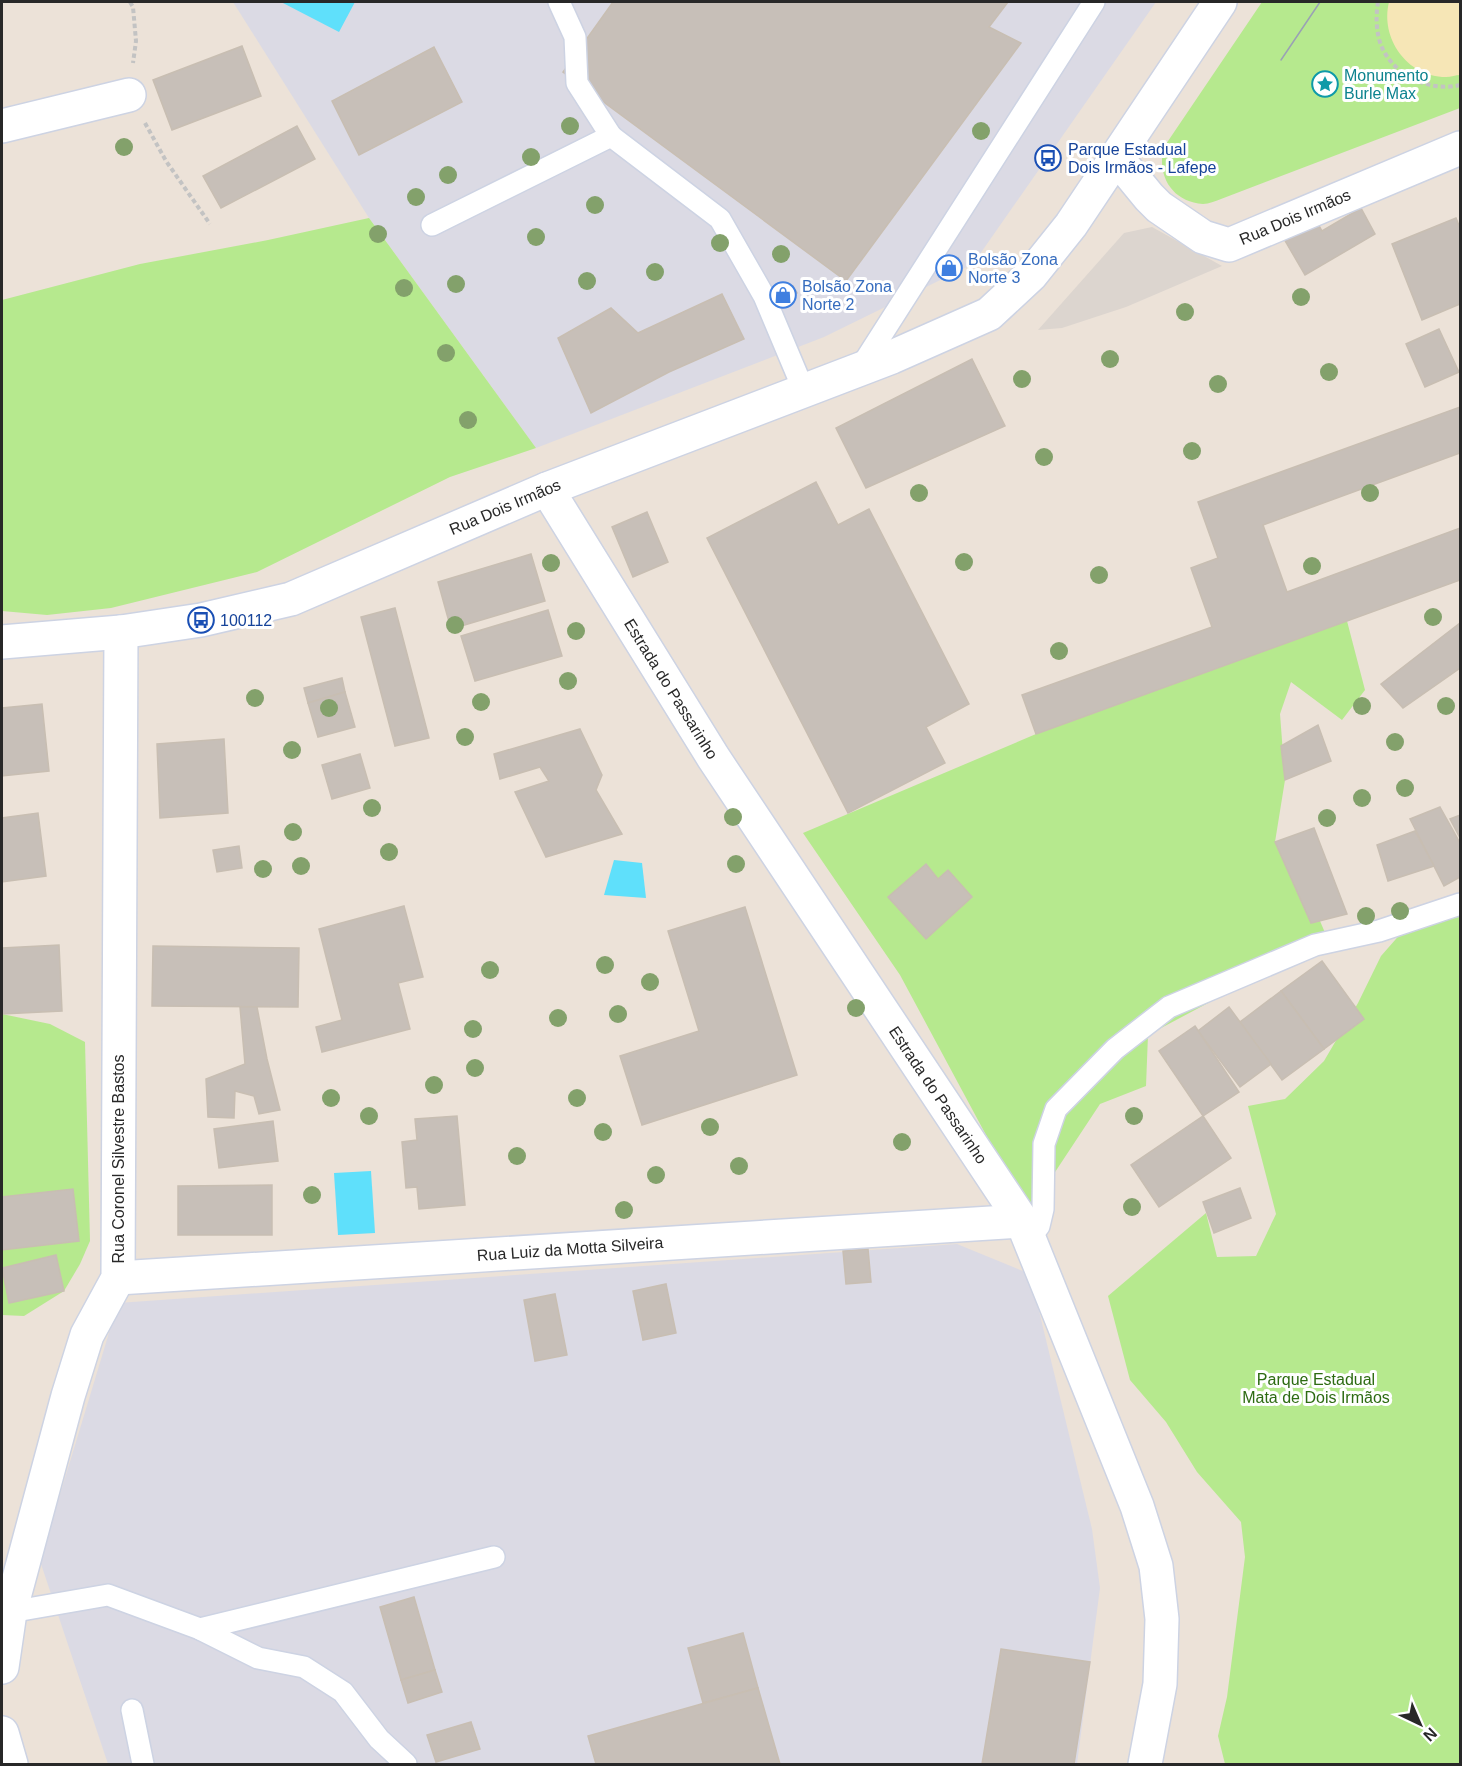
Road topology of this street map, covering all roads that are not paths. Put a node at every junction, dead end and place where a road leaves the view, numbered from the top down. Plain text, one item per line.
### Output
1 (559, 2) edge
2 (1094, 2) edge
3 (1220, 2) edge
4 (129, 95) dead end
5 (2, 126) edge
6 (611, 136) junction
7 (1461, 147) edge
8 (1117, 158) junction
9 (432, 225) dead end
10 (859, 370) junction
11 (804, 391) junction
12 (547, 489) junction
13 (121, 632) junction
14 (3, 641) edge
15 (1461, 903) edge
16 (1025, 1230) junction
17 (118, 1278) junction
18 (494, 1557) dead end
19 (10, 1612) junction
20 (200, 1629) junction
21 (2, 1667) edge
22 (132, 1710) dead end
23 (2, 1733) edge
24 (11, 1764) edge
25 (143, 1764) edge
26 (406, 1764) edge
27 (1146, 1764) edge

1 - 6 lane
2 - 10 lane
3 - 8 street, Rua Dois Irmãos
4 - 5 street
6 - 9 lane
6 - 11 lane
7 - 8 street, Rua Dois Irmãos
8 - 10 street, Rua Dois Irmãos
10 - 11 street, Rua Dois Irmãos
11 - 12 street, Rua Dois Irmãos
12 - 13 street, Rua Dois Irmãos
12 - 16 street, Estrada do Passarinho
13 - 14 street, Rua Dois Irmãos
13 - 17 street, Rua Coronel Silvestre Bastos
15 - 16 lane
16 - 17 street, Rua Luiz da Motta Silveira
16 - 27 street, Estrada do Passarinho
17 - 19 street, Rua Coronel Silvestre Bastos
18 - 20 lane
19 - 20 lane
19 - 21 street, Rua Coronel Silvestre Bastos
20 - 26 lane
22 - 25 lane
23 - 24 street

